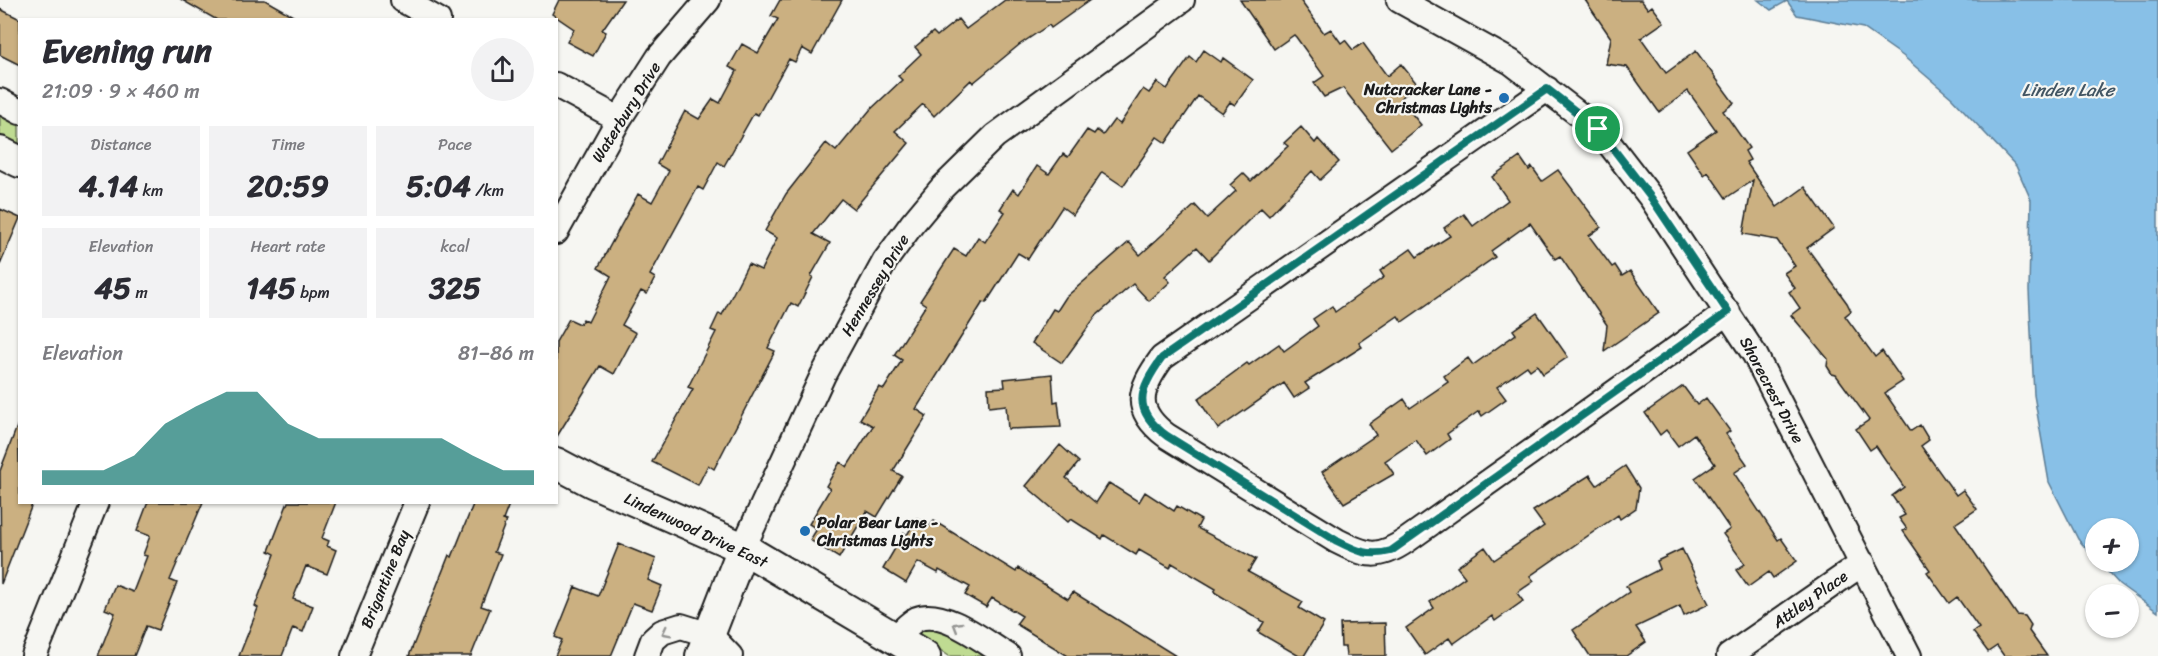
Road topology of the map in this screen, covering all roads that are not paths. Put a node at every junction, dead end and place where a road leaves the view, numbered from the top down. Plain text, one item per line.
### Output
1 (403, 0) edge
2 (708, 0) edge
3 (1182, 0) edge
4 (1400, 0) edge
5 (434, 18) edge
6 (558, 86) edge
7 (1547, 89) junction
8 (0, 101) edge
9 (18, 111) edge
10 (619, 119) junction
11 (0, 152) edge
12 (18, 161) edge
13 (558, 228) edge
14 (1728, 312) junction
15 (558, 464) edge
16 (95, 504) edge
17 (416, 504) edge
18 (743, 548) junction
19 (1863, 563) junction
20 (895, 637) junction
21 (713, 649) edge
22 (34, 656) edge
23 (354, 656) edge
24 (647, 656) edge
25 (925, 656) edge
26 (1008, 656) edge
27 (1729, 656) edge
28 (1909, 656) edge

1 - 5 street
2 - 10 street, Waterbury Drive
3 - 18 street, Hennessey Drive
4 - 7 street, Shorecrest Drive
6 - 10 street
7 - 14 street, Shorecrest Drive
7 - 14 street
8 - 9 street
10 - 13 street, Waterbury Drive
11 - 12 street
14 - 19 street, Shorecrest Drive
15 - 18 street, Lindenwood Drive East
16 - 22 street
17 - 23 street, Brigantine Bay
18 - 20 street, Lindenwood Drive East
18 - 21 street, Hennessey Drive
19 - 27 street, Attley Place
19 - 28 street, Shorecrest Drive
20 - 25 street, Lindenwood Drive East
26 -> 20 street
21 -> 24 street, Hennessey Drive

